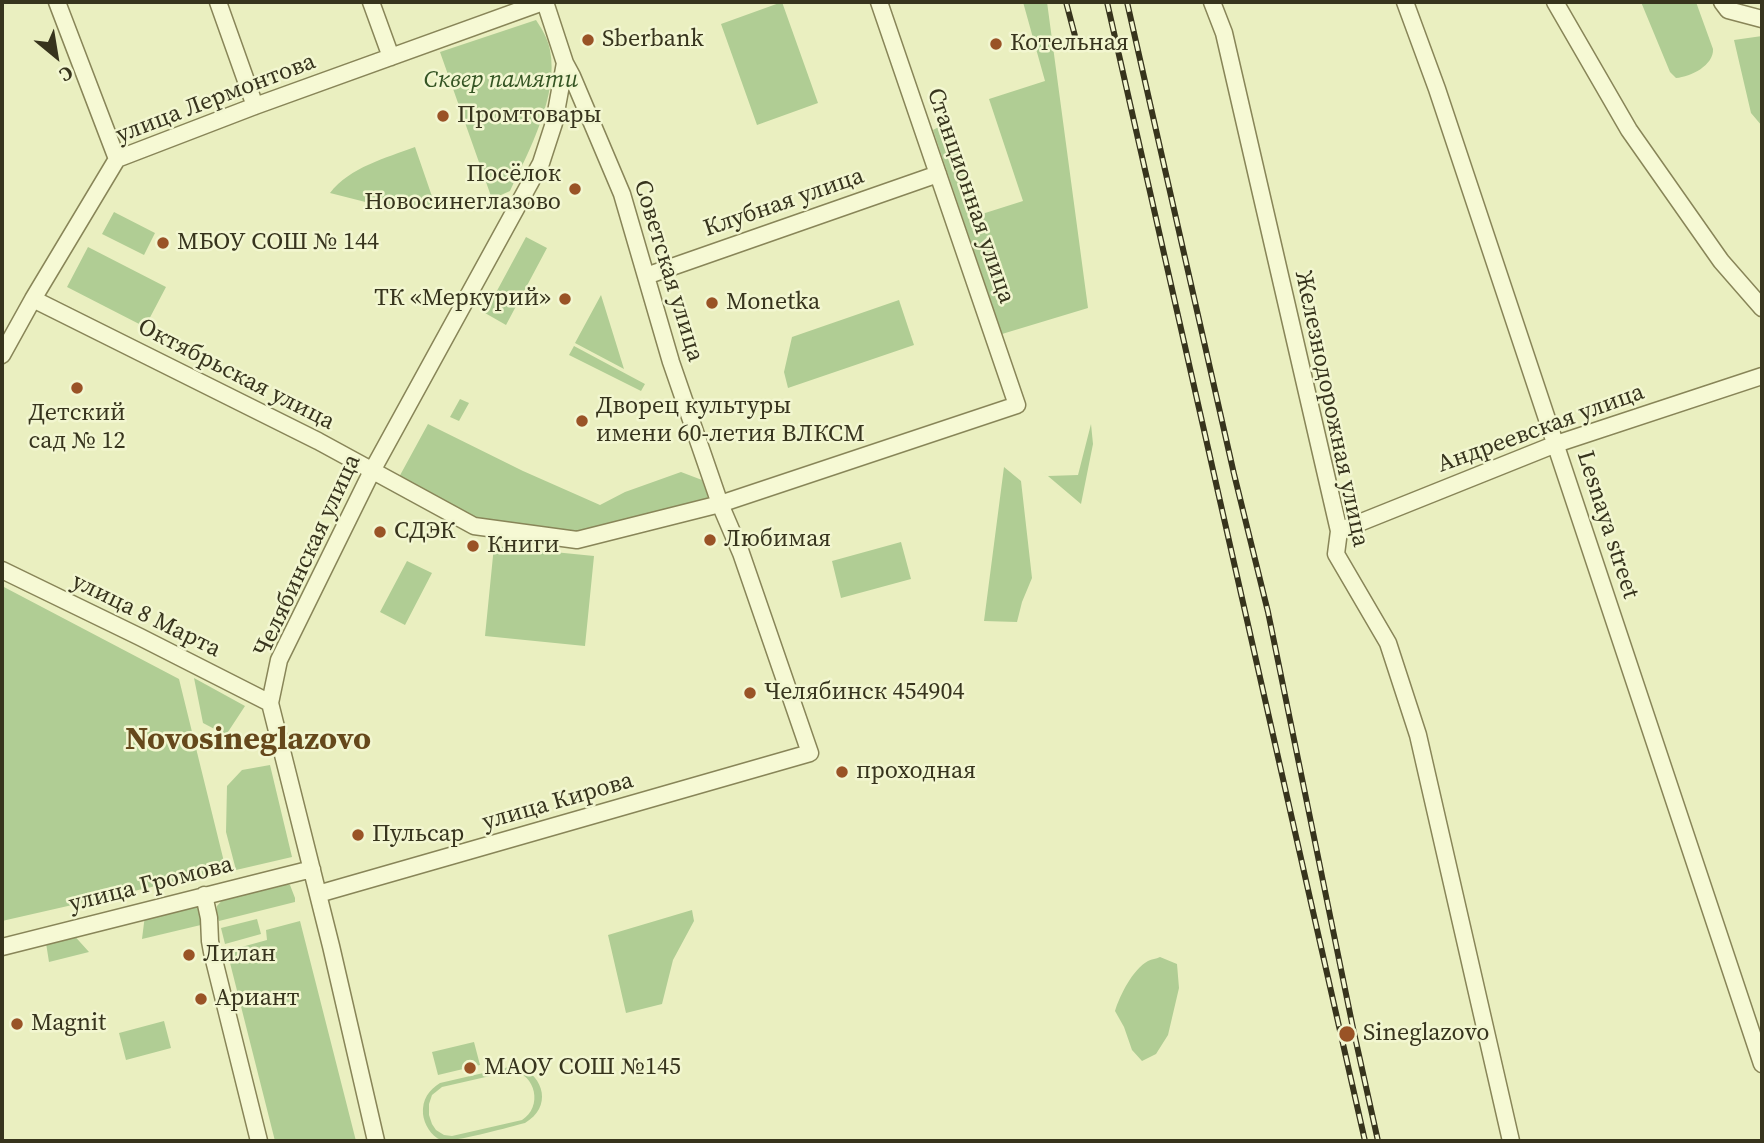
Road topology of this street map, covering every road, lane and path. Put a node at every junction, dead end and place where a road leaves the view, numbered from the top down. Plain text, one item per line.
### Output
1 (57, 2) edge
2 (218, 2) edge
3 (371, 2) edge
4 (544, 2) edge
5 (879, 2) edge
6 (1212, 2) edge
7 (1405, 2) edge
8 (1555, 2) edge
9 (1722, 2) edge
10 (1762, 19) edge
11 (391, 57) junction
12 (565, 63) junction
13 (255, 106) junction
14 (117, 159) junction
15 (938, 174) junction
16 (646, 276) junction
17 (33, 299) junction
18 (1762, 308) edge
19 (2, 355) edge
20 (1762, 376) edge
21 (1017, 405) joint
22 (1556, 444) junction
23 (372, 471) junction
24 (720, 505) junction
25 (1339, 531) junction
26 (2, 570) edge
27 (270, 703) junction
28 (810, 753) joint
29 (312, 869) junction
30 (318, 894) junction
31 (204, 895) junction
32 (2, 947) edge
33 (1762, 1064) edge
34 (259, 1141) edge
35 (376, 1141) edge
36 (1511, 1141) edge

1 - 14 street
2 - 13 street
3 - 11 street
4 - 11 street, улица Лермонтова
4 - 12 street, Советская улица
5 - 15 street, Станционная улица
6 - 25 street, Железнодорожная улица
7 - 22 street, Lesnaya street
8 - 18 street
9 - 10 street
11 - 13 street, улица Лермонтова
12 - 16 street, Советская улица
12 - 23 street, Челябинская улица
13 - 14 street, улица Лермонтова
14 - 17 street, улица Лермонтова
15 - 16 street, Клубная улица
15 - 21 street, Станционная улица
16 - 24 street, Советская улица
17 - 19 street, улица Лермонтова
17 - 23 street, Октябрьская улица
20 - 22 street, Андреевская улица
21 - 24 street, Октябрьская улица
22 - 25 street, Андреевская улица
22 - 33 street, Lesnaya street
23 - 24 street, Октябрьская улица
23 - 27 street, Челябинская улица
24 - 28 street, Советская улица
25 - 36 street, Железнодорожная улица
26 - 27 street, улица 8 Марта
27 - 29 street, Челябинская улица
28 - 30 street, улица Кирова
29 - 30 street, Челябинская улица
29 - 31 street, улица Громова
30 - 35 street, Челябинская улица
31 - 32 street, улица Громова
31 - 34 street

